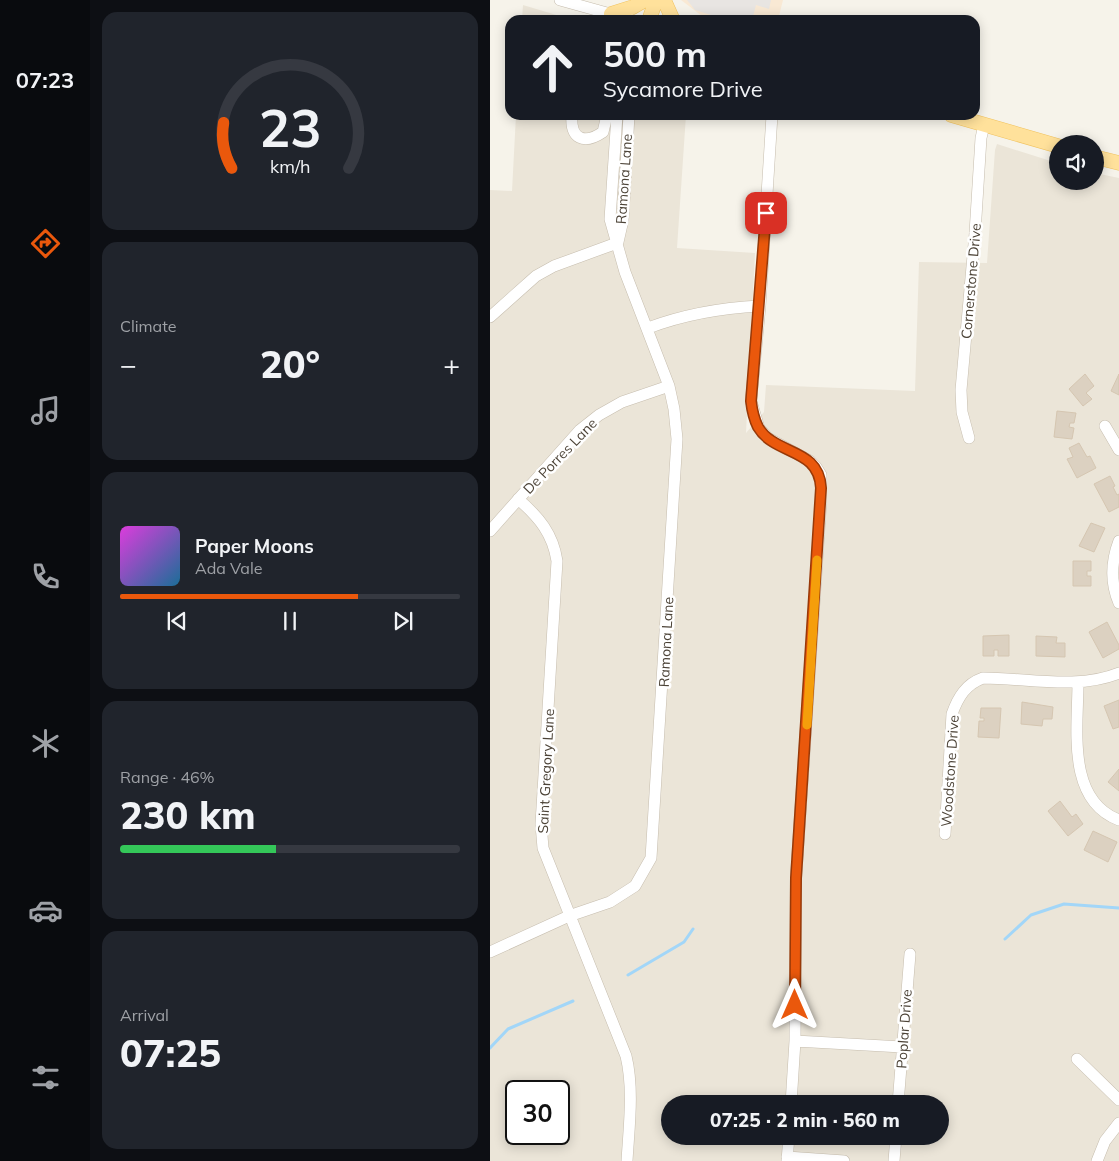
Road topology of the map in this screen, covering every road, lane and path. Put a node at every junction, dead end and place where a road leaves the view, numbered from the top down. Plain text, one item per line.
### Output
1 (560, 0) edge
2 (645, 0) edge
3 (656, 0) edge
4 (664, 0) edge
5 (611, 14) junction
6 (614, 15) edge
7 (651, 15) edge
8 (671, 15) edge
9 (572, 120) edge
10 (607, 120) edge
11 (622, 120) edge
12 (623, 120) edge
13 (772, 120) edge
14 (969, 120) edge
15 (984, 124) junction
16 (1049, 143) edge
17 (1104, 159) edge
18 (1119, 163) edge
19 (612, 188) junction
20 (624, 189) junction
21 (617, 243) junction
22 (760, 306) junction
23 (490, 317) edge
24 (648, 328) junction
25 (669, 386) junction
26 (1104, 426) dead end
27 (969, 438) dead end
28 (1119, 450) edge
29 (518, 500) junction
30 (490, 531) edge
31 (1119, 541) edge
32 (1119, 603) edge
33 (1119, 673) edge
34 (1078, 682) junction
35 (1119, 820) edge
36 (945, 834) dead end
37 (569, 916) junction
38 (490, 952) edge
39 (910, 954) dead end
40 (795, 1041) junction
41 (902, 1048) junction
42 (1077, 1059) dead end
43 (792, 1095) edge
44 (899, 1095) edge
45 (1119, 1100) edge
46 (1119, 1123) edge
47 (788, 1145) edge
48 (895, 1145) edge
49 (787, 1159) edge
50 (627, 1161) edge
51 (844, 1161) edge
52 (894, 1161) edge
53 (1097, 1161) edge

1 - 5 street
2 - 5 main road
3 - 7 main road
4 - 8 main road
5 - 6 street
9 - 10 street
11 - 19 street, Ramona Lane
12 - 20 street, Ramona Lane
13 - 22 street
14 - 15 main road
15 - 16 main road
15 - 27 street, Cornerstone Drive
17 - 18 main road
19 - 20 street
19 - 21 street, Ramona Lane
20 - 21 street, Ramona Lane
21 - 23 street
21 - 24 street, Ramona Lane
22 - 24 street
22 - 40 street
24 - 25 street, Ramona Lane
25 - 29 street, De Porres Lane
25 - 37 street, Ramona Lane
26 - 28 street
29 - 30 street, De Porres Lane
29 - 37 street, Saint Gregory Lane
31 - 32 street
33 - 34 street, Woodstone Drive
34 - 35 street
34 - 36 street, Woodstone Drive
37 - 38 street, Ramona Lane
37 - 50 street, Saint Gregory Lane
39 - 41 street, Poplar Drive
40 - 41 street
40 - 43 street
41 - 44 street, Poplar Drive
42 - 45 street
46 - 53 street
47 - 49 street
48 - 52 street
49 - 51 street

